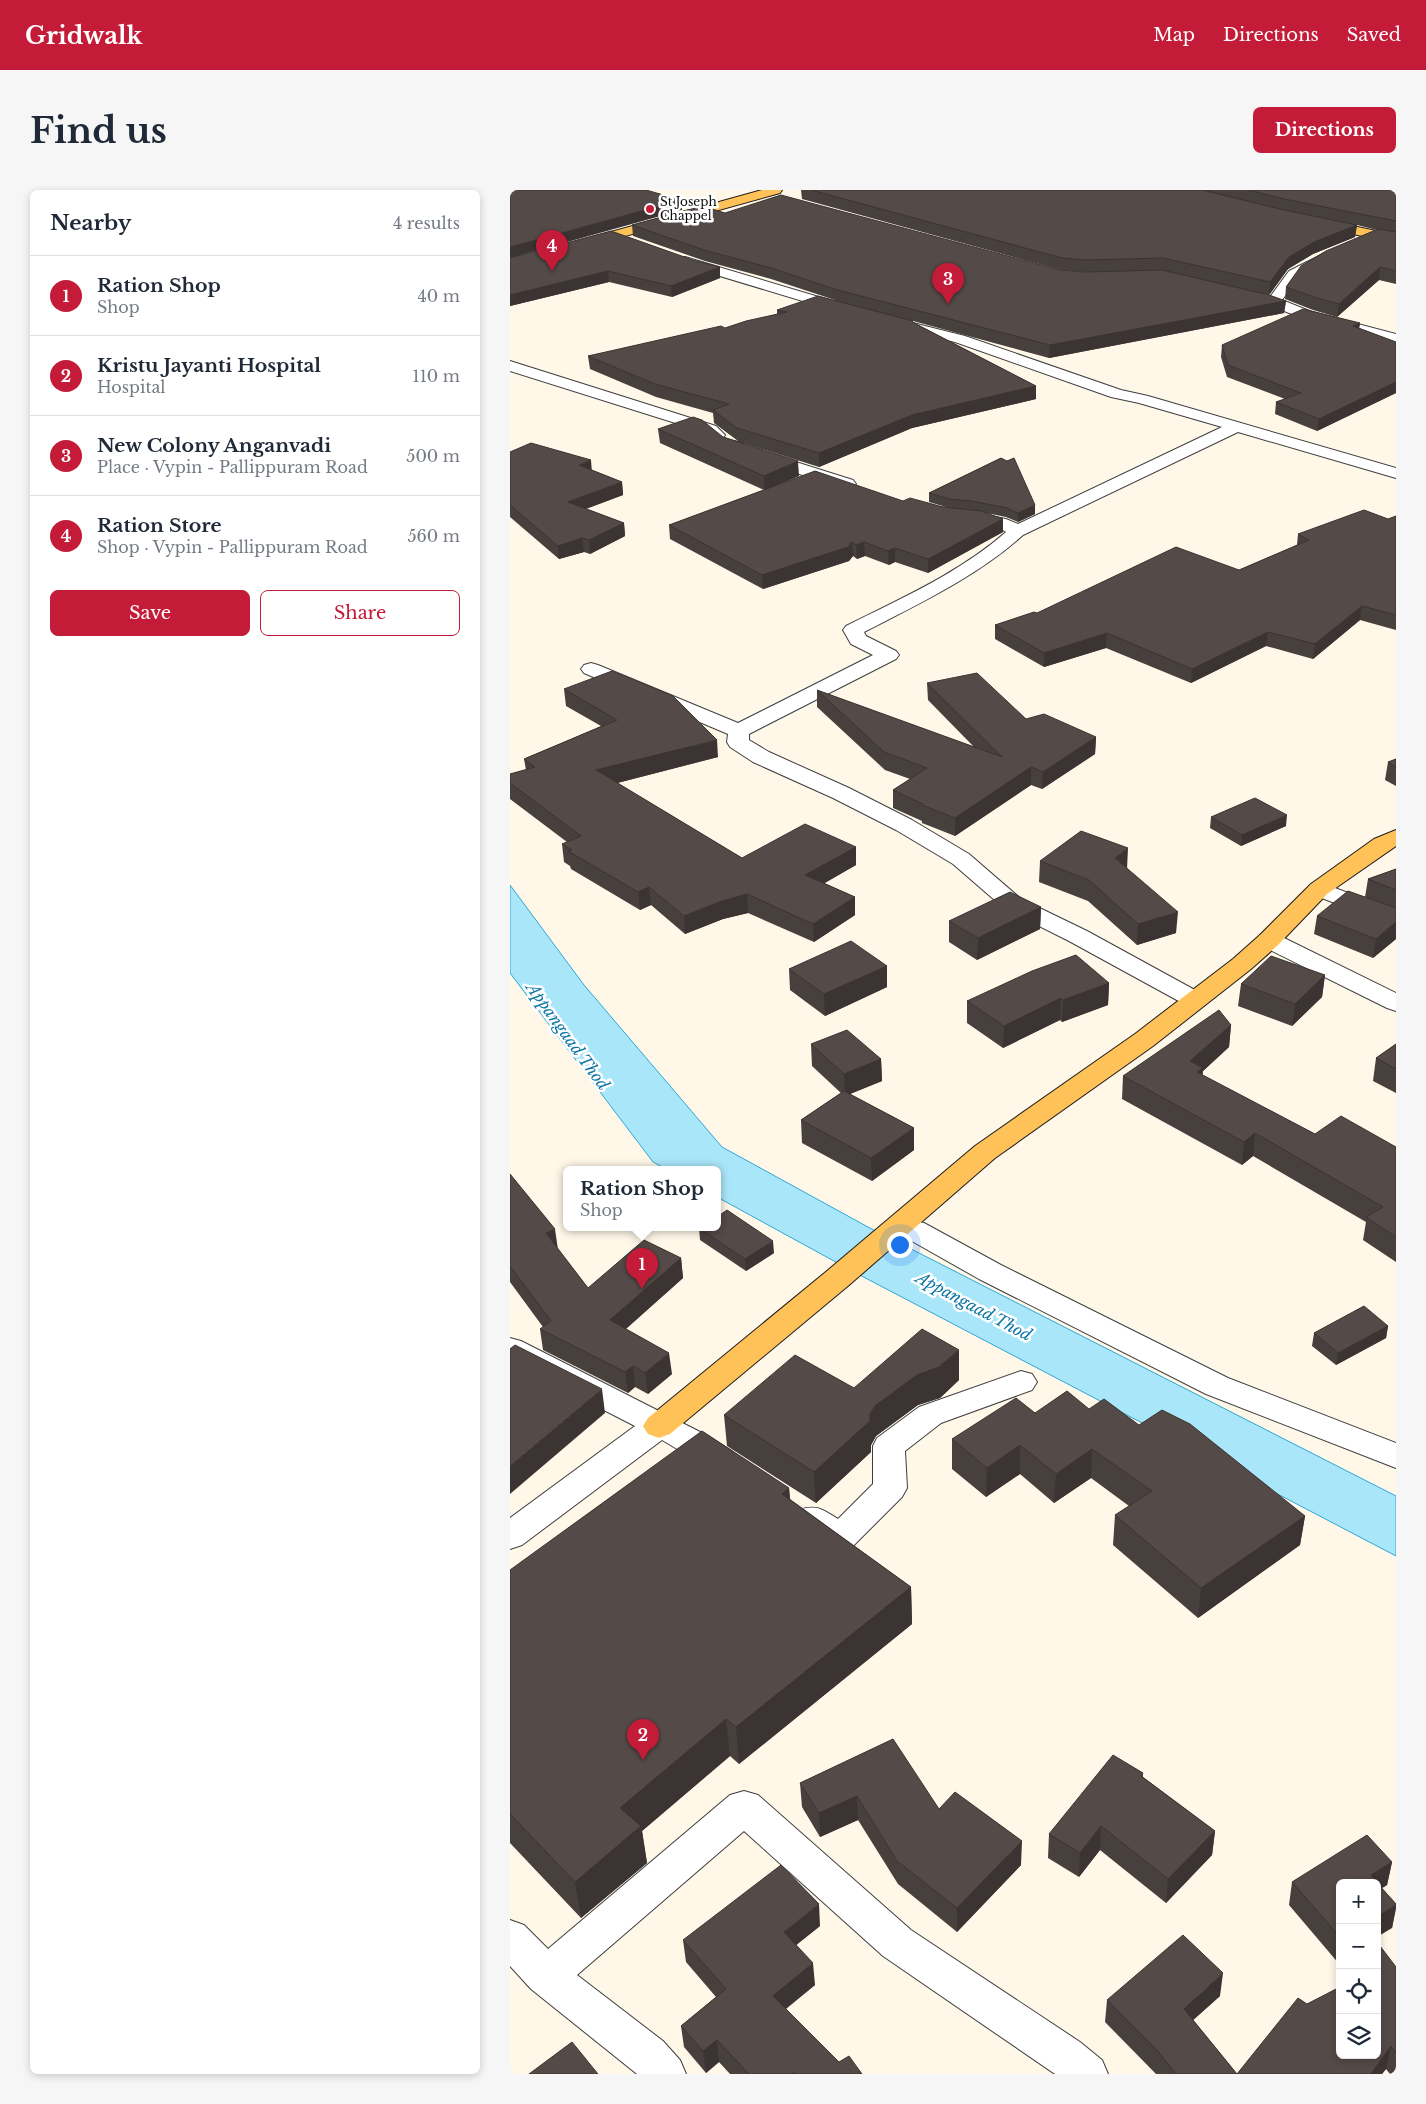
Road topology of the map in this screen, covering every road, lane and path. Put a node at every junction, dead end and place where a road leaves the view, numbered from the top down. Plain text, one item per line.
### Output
1 (762, 194) joint
2 (779, 195) edge
3 (1302, 220) edge
4 (1376, 234) junction
5 (612, 235) junction
6 (1396, 239) edge
7 (639, 242) edge
8 (675, 257) edge
9 (510, 264) edge
10 (1235, 293) edge
11 (1274, 302) junction
12 (857, 313) edge
13 (882, 319) edge
14 (1396, 339) edge
15 (510, 366) edge
16 (1235, 427) junction
17 (1396, 473) edge
18 (868, 491) edge
19 (948, 515) edge
20 (1017, 531) junction
21 (591, 669) dead end
22 (738, 731) junction
23 (1396, 837) edge
24 (1319, 889) junction
25 (1396, 919) edge
26 (1269, 940) junction
27 (1195, 1000) junction
28 (1396, 1003) edge
29 (890, 1234) junction
30 (510, 1349) edge
31 (1021, 1382) dead end
32 (659, 1426) junction
33 (1396, 1456) edge
34 (742, 1473) edge
35 (788, 1503) edge
36 (510, 1536) edge
37 (510, 1938) edge
38 (546, 1976) junction
39 (665, 2074) edge
40 (1087, 2074) edge

1 - 2 street
1 - 5 main road
3 - 4 main road
4 - 6 main road
4 - 11 street
5 - 7 street
5 - 9 main road
8 - 12 street
10 - 11 street
11 - 14 street
13 - 16 street
15 - 18 street
16 - 17 street
16 - 20 street
19 - 20 street
20 - 22 street
21 - 22 street
22 - 27 street
23 - 24 main road
24 - 25 street
24 - 26 main road
26 - 27 main road
26 - 28 street
27 - 29 main road
29 - 32 main road
29 - 33 street
30 - 32 street
31 - 35 street
32 - 34 street
32 - 36 street
37 - 38 street
38 - 39 street
38 - 40 street

